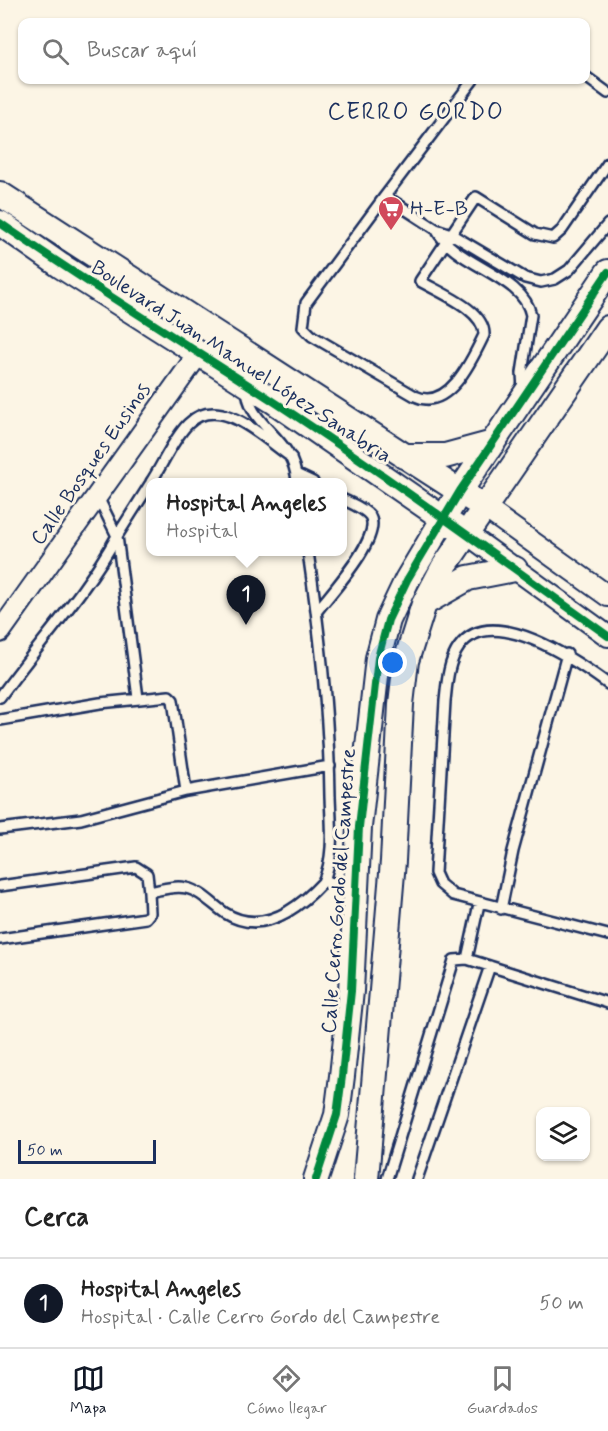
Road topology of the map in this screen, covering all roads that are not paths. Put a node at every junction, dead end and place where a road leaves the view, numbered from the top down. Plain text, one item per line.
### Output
1 (590, 80) edge
2 (470, 84) edge
3 (608, 93) edge
4 (608, 163) edge
5 (0, 194) edge
6 (385, 196) junction
7 (0, 223) edge
8 (608, 224) edge
9 (436, 229) junction
10 (451, 234) junction
11 (444, 244) junction
12 (608, 272) edge
13 (608, 328) edge
14 (199, 353) junction
15 (247, 384) junction
16 (523, 396) junction
17 (493, 443) junction
18 (404, 456) junction
19 (291, 458) junction
20 (155, 478) edge
21 (297, 478) edge
22 (460, 491) junction
23 (146, 492) edge
24 (98, 497) junction
25 (347, 501) edge
26 (484, 508) junction
27 (443, 520) junction
28 (467, 534) junction
29 (117, 536) junction
30 (309, 556) edge
31 (515, 569) junction
32 (608, 596) edge
33 (423, 604) junction
34 (317, 611) junction
35 (0, 632) edge
36 (608, 636) edge
37 (567, 654) junction
38 (608, 684) edge
39 (0, 697) edge
40 (138, 698) junction
41 (0, 720) edge
42 (330, 766) junction
43 (186, 791) junction
44 (0, 829) edge
45 (323, 882) junction
46 (356, 885) junction
47 (0, 886) edge
48 (149, 892) junction
49 (479, 904) junction
50 (501, 909) junction
51 (608, 935) edge
52 (0, 939) edge
53 (467, 958) junction
54 (490, 966) junction
55 (608, 1003) edge
56 (316, 1179) edge
57 (366, 1179) edge
58 (387, 1179) edge
59 (417, 1179) edge

1 - 3 lane
2 - 6 lane
4 - 10 lane
5 - 18 street, Boulevard Juan Manuel López Sanabria
6 - 9 lane
6 - 11 lane
7 - 14 street, Boulevard Juan Manuel López Sanabria
8 - 10 lane
9 - 10 lane
9 - 11 lane
10 - 11 lane
11 - 16 lane
12 - 16 street, Calle Cerro Gordo del Campestre
13 - 26 street
14 - 15 street, Boulevard Juan Manuel López Sanabria
14 - 24 street, Calle Bosques Eusinos
15 - 19 lane
15 - 27 street, Boulevard Juan Manuel López Sanabria
16 - 17 street, Calle Cerro Gordo del Campestre
17 - 18 street
17 - 22 street, Calle Cerro Gordo del Campestre
18 - 22 street, Boulevard Juan Manuel López Sanabria
19 - 20 lane
19 - 21 lane
22 - 26 street, Boulevard Juan Manuel López Sanabria
22 - 27 street, Calle Cerro Gordo del Campestre
23 - 29 lane
24 - 29 lane
24 - 35 street, Calle Bosques Eusinos
25 - 34 lane
26 - 28 street
26 - 32 street, Boulevard Juan Manuel López Sanabria
27 - 28 street, Boulevard Juan Manuel López Sanabria
27 - 46 street, Calle Cerro Gordo del Campestre
28 - 31 street, Boulevard Juan Manuel López Sanabria
28 - 33 street
29 - 39 lane
29 - 40 lane
30 - 34 lane
31 - 33 street
31 - 36 street, Boulevard Juan Manuel López Sanabria
33 - 57 street
34 - 42 lane
37 - 38 lane
37 - 49 lane
37 - 50 lane
40 - 41 lane
40 - 43 lane
42 - 43 lane
42 - 45 lane
43 - 44 lane
45 - 46 lane
45 - 48 lane
46 - 56 street, Calle Cerro Gordo del Campestre
47 - 48 lane
48 - 52 lane
49 - 50 lane
49 - 53 lane
50 - 51 lane
53 - 54 lane
53 - 58 lane
54 - 55 lane
54 - 59 lane

